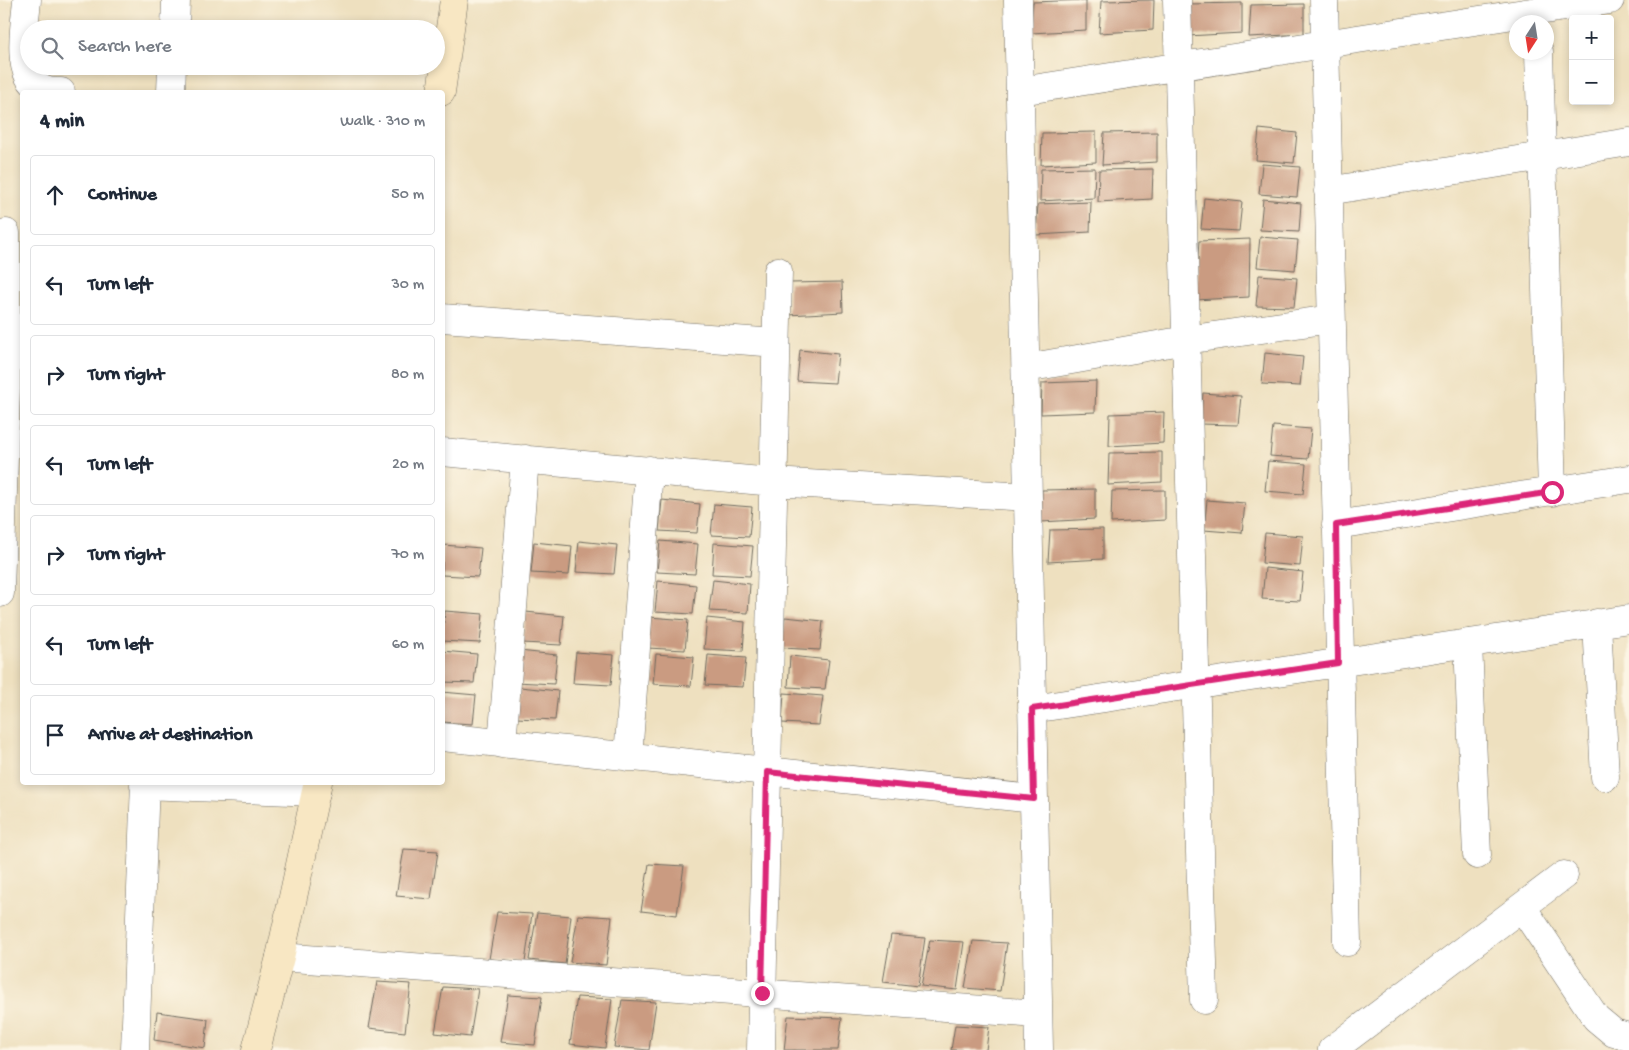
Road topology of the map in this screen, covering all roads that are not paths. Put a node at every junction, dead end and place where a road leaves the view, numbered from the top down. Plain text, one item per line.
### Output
1 (27, 0) edge
2 (176, 0) edge
3 (454, 0) edge
4 (1018, 0) edge
5 (1177, 0) edge
6 (1324, 0) edge
7 (1610, 0) edge
8 (1538, 11) edge
9 (26, 20) edge
10 (175, 20) edge
11 (1325, 45) junction
12 (1539, 60) edge
13 (445, 64) edge
14 (1179, 67) junction
15 (28, 75) edge
16 (172, 75) edge
17 (443, 75) edge
18 (44, 90) edge
19 (171, 90) edge
20 (441, 90) edge
21 (1020, 91) junction
22 (1629, 142) edge
23 (1542, 156) junction
24 (1328, 191) junction
25 (9, 233) edge
26 (778, 271) dead end
27 (445, 318) edge
28 (1331, 319) junction
29 (1186, 340) junction
30 (776, 343) junction
31 (1026, 368) junction
32 (14, 390) edge
33 (445, 452) edge
34 (525, 460) junction
35 (649, 470) junction
36 (1629, 479) edge
37 (774, 482) junction
38 (1552, 492) junction
39 (1028, 497) junction
40 (1336, 525) junction
41 (0, 593) edge
42 (1629, 619) edge
43 (1597, 623) junction
44 (1468, 643) junction
45 (1338, 663) junction
46 (1194, 685) junction
47 (1032, 709) junction
48 (445, 737) edge
49 (502, 744) junction
50 (628, 757) junction
51 (767, 772) junction
52 (1605, 776) dead end
53 (145, 785) edge
54 (202, 785) edge
55 (317, 787) edge
56 (1034, 799) junction
57 (1477, 855) dead end
58 (1564, 875) dead end
59 (1522, 907) junction
60 (1347, 942) dead end
61 (280, 957) junction
62 (762, 993) junction
63 (1204, 1000) dead end
64 (1038, 1014) junction
65 (1629, 1037) edge
66 (135, 1050) edge
67 (256, 1050) edge
68 (761, 1050) edge
69 (1039, 1050) edge
70 (1332, 1050) edge

1 - 9 street
2 - 10 street
3 - 13 street
4 - 21 street
5 - 14 street
6 - 11 street
7 - 8 street
8 - 11 street
11 - 14 street
11 - 24 street
12 - 23 street
14 - 21 street
14 - 29 street
15 - 18 street
16 - 19 street
17 - 20 street
21 - 31 street
22 - 23 street
23 - 24 street
23 - 38 street
24 - 28 street
25 - 32 street
26 - 30 street
27 - 30 street
28 - 29 street
28 - 40 street
29 - 31 street
29 - 46 street
30 - 37 street
31 - 39 street
32 - 41 street
33 - 34 street
34 - 35 street
34 - 49 street
35 - 37 street
35 - 50 street
36 - 38 street
37 - 39 street
37 - 51 street
38 - 40 street
39 - 47 street
40 - 45 street
42 - 43 street
43 - 44 street
43 - 52 street
44 - 45 street
44 - 57 street
45 - 46 street
45 - 60 street
46 - 47 street
46 - 63 street
47 - 56 street
48 - 49 street
49 - 50 street
50 - 51 street
51 - 56 street
51 - 62 street
53 - 66 street
54 - 55 street
55 - 61 street
56 - 64 street
58 - 59 street
59 - 65 street
59 - 70 street
61 - 62 street
61 - 67 street
62 - 64 street
62 - 68 street
64 - 69 street

